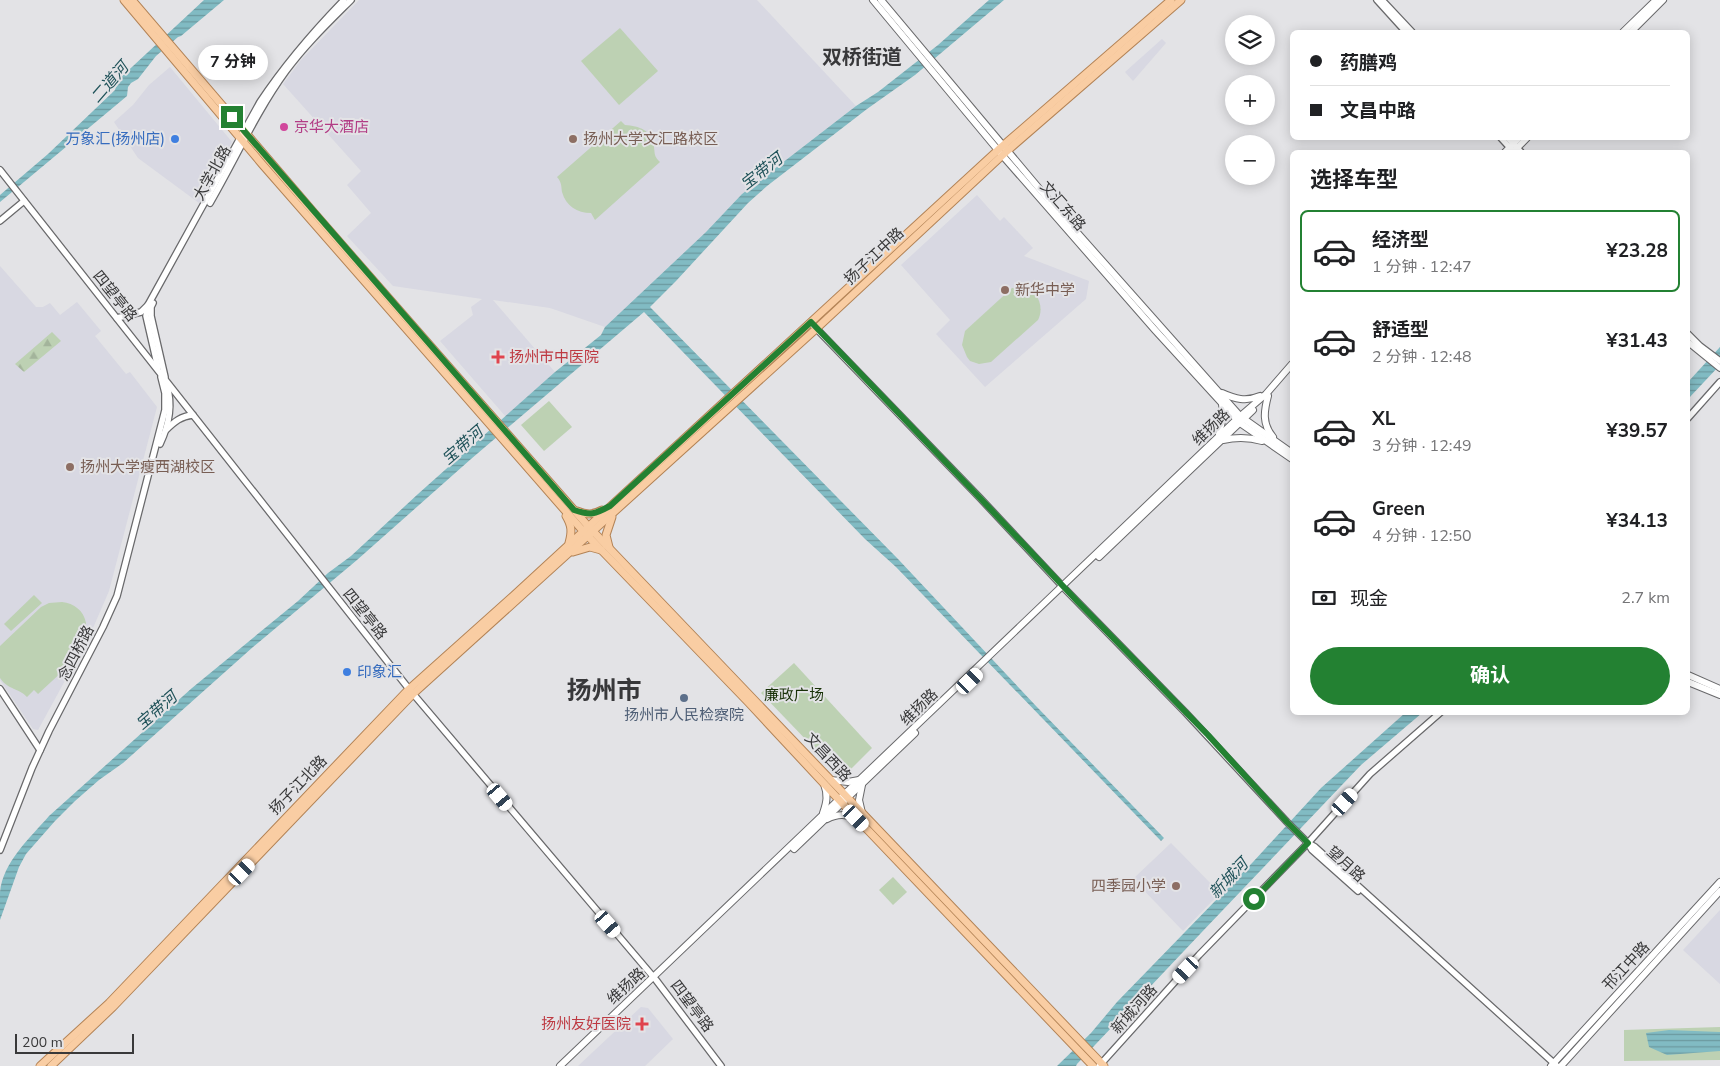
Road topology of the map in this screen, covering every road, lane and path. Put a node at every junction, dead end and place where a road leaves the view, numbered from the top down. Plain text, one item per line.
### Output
1 (124, 0) edge
2 (132, 0) edge
3 (344, 0) edge
4 (351, 0) edge
5 (873, 0) edge
6 (881, 0) edge
7 (1171, 0) edge
8 (1181, 0) edge
9 (1376, 0) edge
10 (1382, 0) edge
11 (1656, 0) edge
12 (1663, 0) edge
13 (1404, 30) edge
14 (1410, 30) edge
15 (1625, 30) edge
16 (1633, 30) edge
17 (159, 37) junction
18 (913, 43) junction
19 (244, 136) junction
20 (1503, 140) edge
21 (1525, 140) edge
22 (1513, 150) edge
23 (1003, 151) junction
24 (0, 170) edge
25 (24, 201) junction
26 (0, 221) edge
27 (148, 305) junction
28 (117, 318) junction
29 (811, 322) junction
30 (816, 329) junction
31 (1690, 336) edge
32 (1690, 343) edge
33 (1709, 356) junction
34 (1720, 361) edge
35 (1290, 366) edge
36 (1720, 368) edge
37 (159, 371) junction
38 (1290, 372) edge
39 (166, 381) junction
40 (1720, 382) edge
41 (1218, 392) junction
42 (737, 395) junction
43 (1267, 395) junction
44 (1222, 404) junction
45 (193, 416) junction
46 (1690, 416) edge
47 (1240, 419) junction
48 (166, 430) junction
49 (505, 435) junction
50 (1219, 439) junction
51 (1265, 441) junction
52 (1278, 444) junction
53 (1290, 452) edge
54 (1290, 459) edge
55 (153, 460) junction
56 (557, 501) junction
57 (574, 510) junction
58 (612, 510) junction
59 (588, 531) junction
60 (569, 544) junction
61 (605, 549) junction
62 (568, 554) junction
63 (1064, 588) junction
64 (1690, 677) edge
65 (1690, 683) edge
66 (0, 689) edge
67 (1720, 689) edge
68 (411, 691) junction
69 (1720, 695) edge
70 (1438, 715) edge
71 (40, 750) junction
72 (831, 780) junction
73 (862, 782) junction
74 (823, 783) junction
75 (844, 799) junction
76 (859, 815) junction
77 (823, 818) junction
78 (1308, 843) junction
79 (0, 850) edge
80 (1720, 882) edge
81 (1720, 892) edge
82 (655, 979) junction
83 (1091, 1063) edge
84 (1102, 1065) edge
85 (1554, 1065) edge
86 (40, 1066) edge
87 (51, 1066) edge
88 (560, 1066) edge
89 (565, 1066) edge
90 (722, 1066) edge

1 - 17 main road
2 - 17 main road
3 - 19 street, 大学北路
4 - 19 street, 大学北路
5 - 18 main road, 文汇东路
6 - 18 main road, 文汇东路
7 - 23 main road, 扬子江中路
8 - 23 main road, 扬子江中路
9 - 13 street
10 - 14 street
11 - 15 main road
12 - 16 main road
17 - 19 main road
18 - 23 main road, 文汇东路
19 - 27 street, 大学北路
19 - 39 street, 大学北路
19 - 49 main road
20 - 22 street
21 - 22 main road
23 - 29 main road, 扬子江中路
23 - 30 main road, 扬子江中路
23 - 41 main road, 文汇东路
23 - 44 main road, 文汇东路
24 - 25 street, 四望亭路
25 - 26 street
25 - 28 street, 四望亭路
27 - 28 street
27 - 37 street
28 - 37 street, 四望亭路
29 - 30 street, 望月路
29 - 42 main road, 扬子江中路
30 - 42 main road, 扬子江中路
30 - 63 street, 望月路
31 - 33 street
32 - 33 street
33 - 34 street
33 - 36 street
35 - 43 main road, 维扬路
37 - 39 street, 四望亭路
37 - 55 street, 念四桥路
38 - 43 main road, 维扬路
39 - 45 street, 四望亭路
39 - 48 street, 念四桥路
40 - 46 street
41 - 43 main road
41 - 47 main road, 文汇东路
42 - 58 main road, 扬子江中路
43 - 47 main road, 维扬路
43 - 52 main road
44 - 47 main road, 文汇东路
44 - 50 main road
45 - 48 street
45 - 68 street, 四望亭路
47 - 50 main road, 维扬路
47 - 51 main road
47 - 52 main road
48 - 55 street, 念四桥路
49 - 56 main road
49 - 57 main road
50 - 51 main road
50 - 63 main road, 维扬路
51 - 54 main road
52 - 53 main road
55 - 71 street, 念四桥路
56 - 59 main road
56 - 60 main road
57 - 58 main road
57 - 59 main road
58 - 59 main road, 扬子江中路
58 - 61 main road
59 - 60 main road, 扬子江北路
59 - 61 main road, 文昌西路
59 - 62 main road, 扬子江北路
60 - 68 main road, 扬子江北路
61 - 62 main road
61 - 72 main road, 文昌西路
61 - 74 main road, 文昌西路
62 - 68 main road, 扬子江北路
63 - 73 main road, 维扬路
63 - 78 street, 望月路
64 - 67 main road
65 - 69 main road
66 - 71 street
68 - 82 street, 四望亭路
68 - 86 main road, 扬子江北路
68 - 87 main road, 扬子江北路
70 - 78 street, 新城河路
71 - 79 street, 念四桥路
72 - 73 main road
72 - 75 main road, 文昌西路
73 - 75 main road, 维扬路
73 - 76 main road
74 - 75 main road, 文昌西路
74 - 77 main road
75 - 76 main road, 文昌西路
75 - 77 main road, 维扬路
76 - 77 main road
76 - 83 main road, 文昌西路
76 - 84 main road, 文昌西路
77 - 82 main road, 维扬路
78 - 84 street, 新城河路
78 - 85 street, 望月路
80 - 85 main road, 邗江中路
81 - 85 main road, 邗江中路
82 - 88 main road, 维扬路
82 - 89 main road, 维扬路
82 - 90 street, 四望亭路

